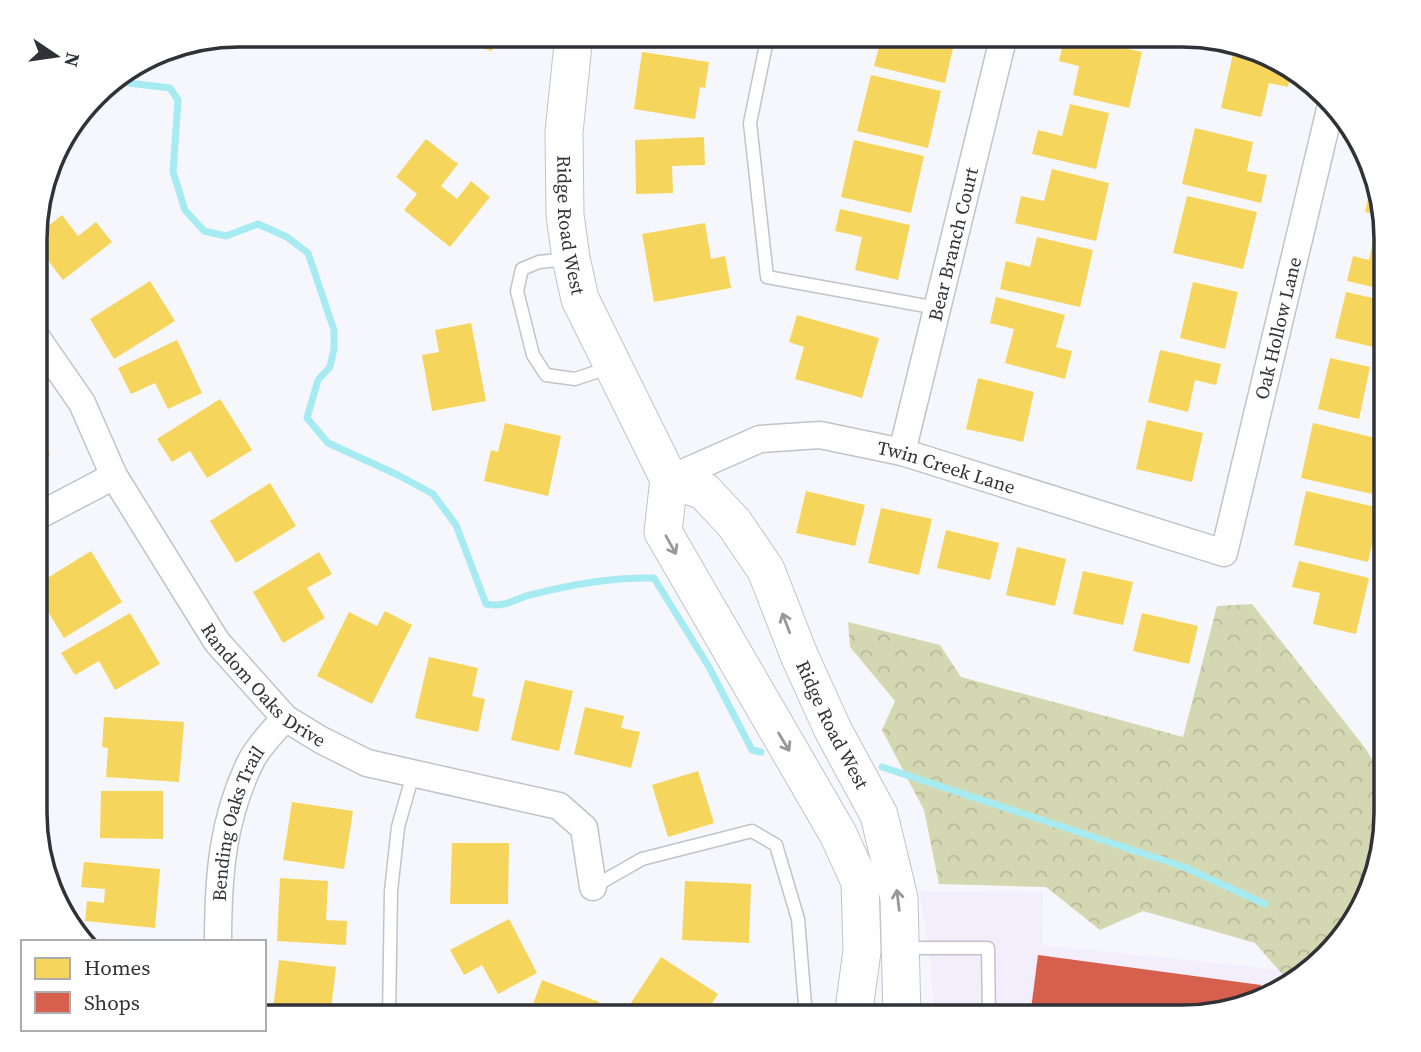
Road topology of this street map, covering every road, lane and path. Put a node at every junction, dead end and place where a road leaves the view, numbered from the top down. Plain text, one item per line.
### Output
1 (573, 47) edge
2 (765, 48) edge
3 (1001, 48) edge
4 (1329, 115) edge
5 (571, 258) junction
6 (937, 308) junction
7 (47, 353) edge
8 (614, 366) junction
9 (902, 452) junction
10 (114, 476) junction
11 (669, 479) junction
12 (47, 511) edge
13 (1224, 553) joint
14 (285, 718) junction
15 (413, 774) junction
16 (593, 887) joint
17 (218, 940) edge
18 (901, 948) junction
19 (862, 951) junction
20 (389, 1004) edge
21 (805, 1005) edge
22 (854, 1005) edge
23 (902, 1005) edge
24 (989, 1005) edge

1 - 5 street, Ridge Road West
2 - 6 lane
3 - 6 street, Bear Branch Court
4 - 13 street, Oak Hollow Lane
5 - 8 street, Ridge Road West
5 - 8 lane
6 - 9 street, Bear Branch Court
7 - 10 street, Random Oaks Drive
8 - 11 street, Ridge Road West
9 - 11 street, Twin Creek Lane
9 - 13 street, Twin Creek Lane
10 - 12 street
10 - 14 street, Random Oaks Drive
18 -> 11 street, Ridge Road West
11 -> 19 street
14 - 15 street, Random Oaks Drive
14 - 17 street, Bending Oaks Trail
15 - 16 street, Random Oaks Drive
15 - 20 lane
16 - 21 lane
18 - 19 street
18 - 23 street, Ridge Road West
18 - 24 lane
19 - 22 street

